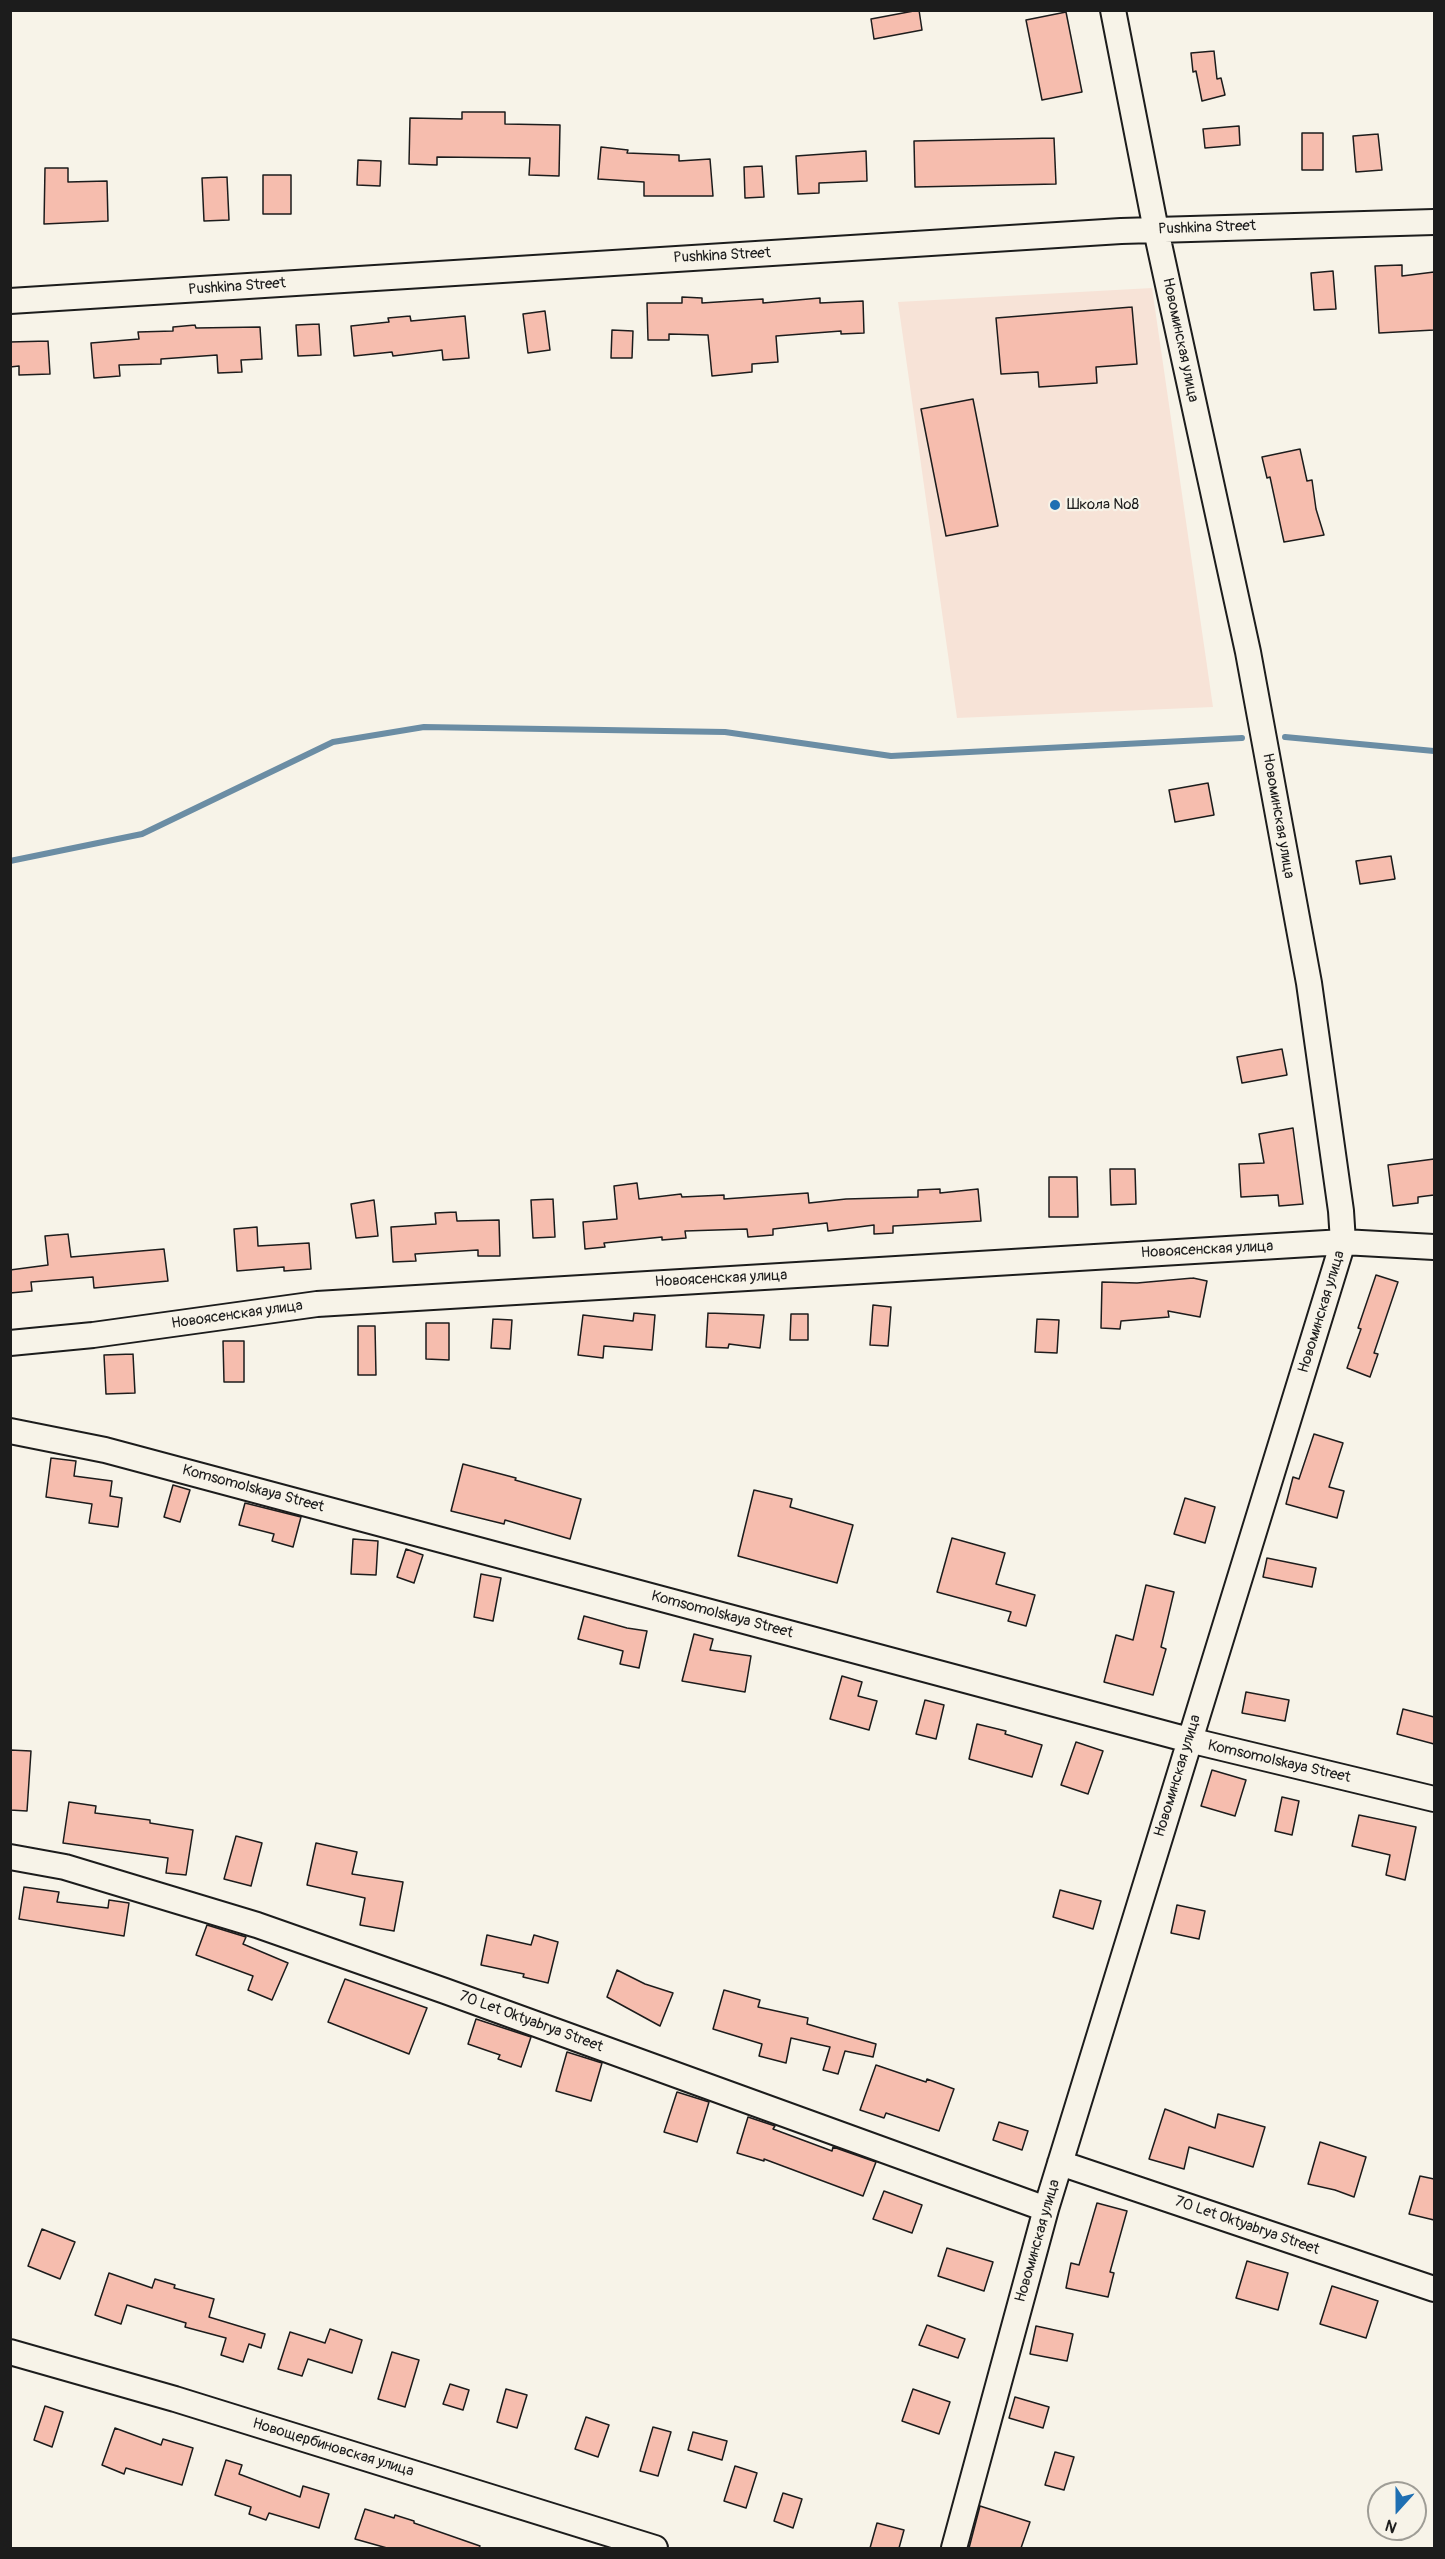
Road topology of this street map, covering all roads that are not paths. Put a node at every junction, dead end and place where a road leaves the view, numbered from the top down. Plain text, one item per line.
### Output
1 (1113, 10) edge
2 (1434, 222) edge
3 (1156, 230) junction
4 (10, 301) edge
5 (1343, 1242) junction
6 (1434, 1247) edge
7 (10, 1343) edge
8 (10, 1431) edge
9 (1189, 1740) junction
10 (1434, 1799) edge
11 (10, 1857) edge
12 (1060, 2163) junction
13 (1046, 2209) junction
14 (1434, 2289) edge
15 (10, 2352) edge
16 (655, 2548) edge
17 (954, 2548) edge

1 - 3 street, Новоминская улица
2 - 3 street, Pushkina Street
3 - 4 street, Pushkina Street
3 - 5 street, Новоминская улица
5 - 6 street, Новоясенская улица
5 - 7 street, Новоясенская улица
5 - 9 street, Новоминская улица
8 - 9 street, Komsomolskaya Street
9 - 10 street, Komsomolskaya Street
9 - 12 street, Новоминская улица
11 - 13 street, 70 Let Oktyabrya Street
12 - 13 street, Новоминская улица
12 - 14 street, 70 Let Oktyabrya Street
13 - 17 street, Новоминская улица
15 - 16 street, Новощербиновская улица

